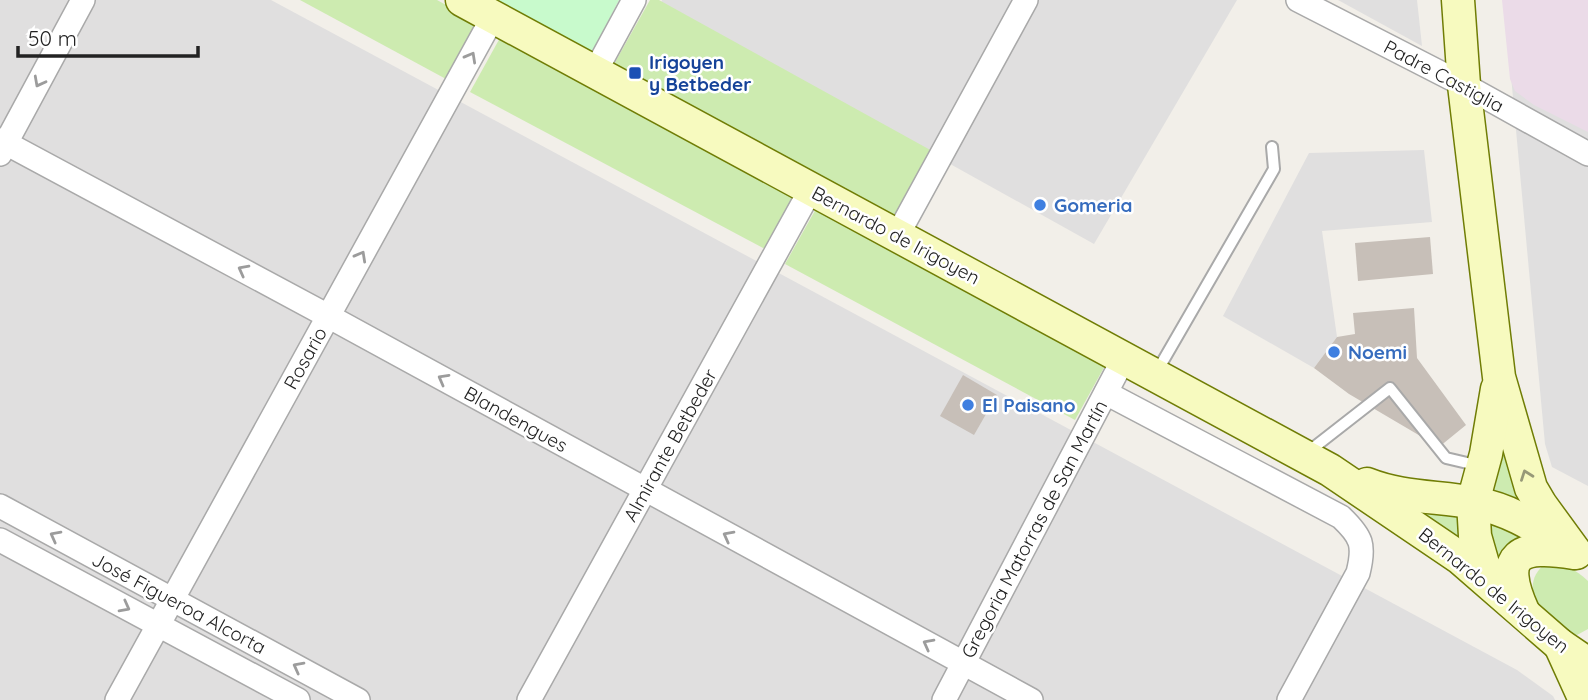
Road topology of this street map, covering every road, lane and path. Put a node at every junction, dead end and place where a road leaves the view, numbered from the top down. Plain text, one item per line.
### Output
1 (83, 0) edge
2 (462, 0) edge
3 (634, 0) edge
4 (1026, 0) edge
5 (1298, 0) edge
6 (1458, 0) edge
7 (493, 17) junction
8 (595, 72) junction
9 (1464, 85) junction
10 (2, 146) edge
11 (1272, 146) dead end
12 (1588, 154) edge
13 (811, 189) junction
14 (897, 236) junction
15 (328, 316) junction
16 (1124, 358) junction
17 (1155, 376) junction
18 (1499, 377) junction
19 (1106, 393) junction
20 (1317, 463) junction
21 (1483, 466) junction
22 (645, 490) junction
23 (1474, 502) junction
24 (0, 506) edge
25 (0, 540) edge
26 (1582, 558) edge
27 (1499, 591) junction
28 (172, 599) junction
29 (1524, 614) junction
30 (158, 625) junction
31 (1574, 645) edge
32 (964, 664) junction
33 (1588, 664) edge
34 (117, 700) edge
35 (298, 700) edge
36 (358, 700) edge
37 (529, 700) edge
38 (944, 700) edge
39 (1031, 700) edge
40 (1289, 700) edge
41 (1585, 700) edge

1 -> 10 street
2 - 7 street, Bernardo de Irigoyen
3 - 8 street
4 - 14 street
5 - 9 street, Padre Castiglia
6 - 9 street
7 - 8 street, Bernardo de Irigoyen
15 -> 7 street, Rosario
8 - 13 street, Bernardo de Irigoyen
9 - 12 street, Padre Castiglia
9 - 18 street
15 -> 10 street, Blandengues
11 - 17 lane
13 - 14 street, Bernardo de Irigoyen
13 - 22 street, Almirante Betbeder
14 - 16 street, Bernardo de Irigoyen
22 -> 15 street, Blandengues
15 - 28 street, Rosario
16 - 17 street, Bernardo de Irigoyen
16 - 19 street, Gregoria Matorras de San Martín
17 - 20 street, Bernardo de Irigoyen
18 - 21 street
26 -> 18 street
19 - 32 street, Gregoria Matorras de San Martín
19 - 40 street
20 - 21 lane
20 - 23 street, Bernardo de Irigoyen
20 - 27 street, Bernardo de Irigoyen
21 - 23 street
32 -> 22 street, Blandengues
22 - 37 street, Almirante Betbeder
23 - 26 street, Bernardo de Irigoyen
23 - 27 street
28 -> 24 street, José Figueroa Alcorta
25 -> 30 street, José Figueroa Alcorta
26 - 29 street
27 - 29 street, Bernardo de Irigoyen
28 - 30 street, Rosario
36 -> 28 street, José Figueroa Alcorta
29 - 31 street, Bernardo de Irigoyen
30 - 34 street, Rosario
30 - 35 street, José Figueroa Alcorta
31 - 33 street, Bernardo de Irigoyen
31 - 41 street
32 - 38 street, Gregoria Matorras de San Martín
32 - 39 street, Blandengues

